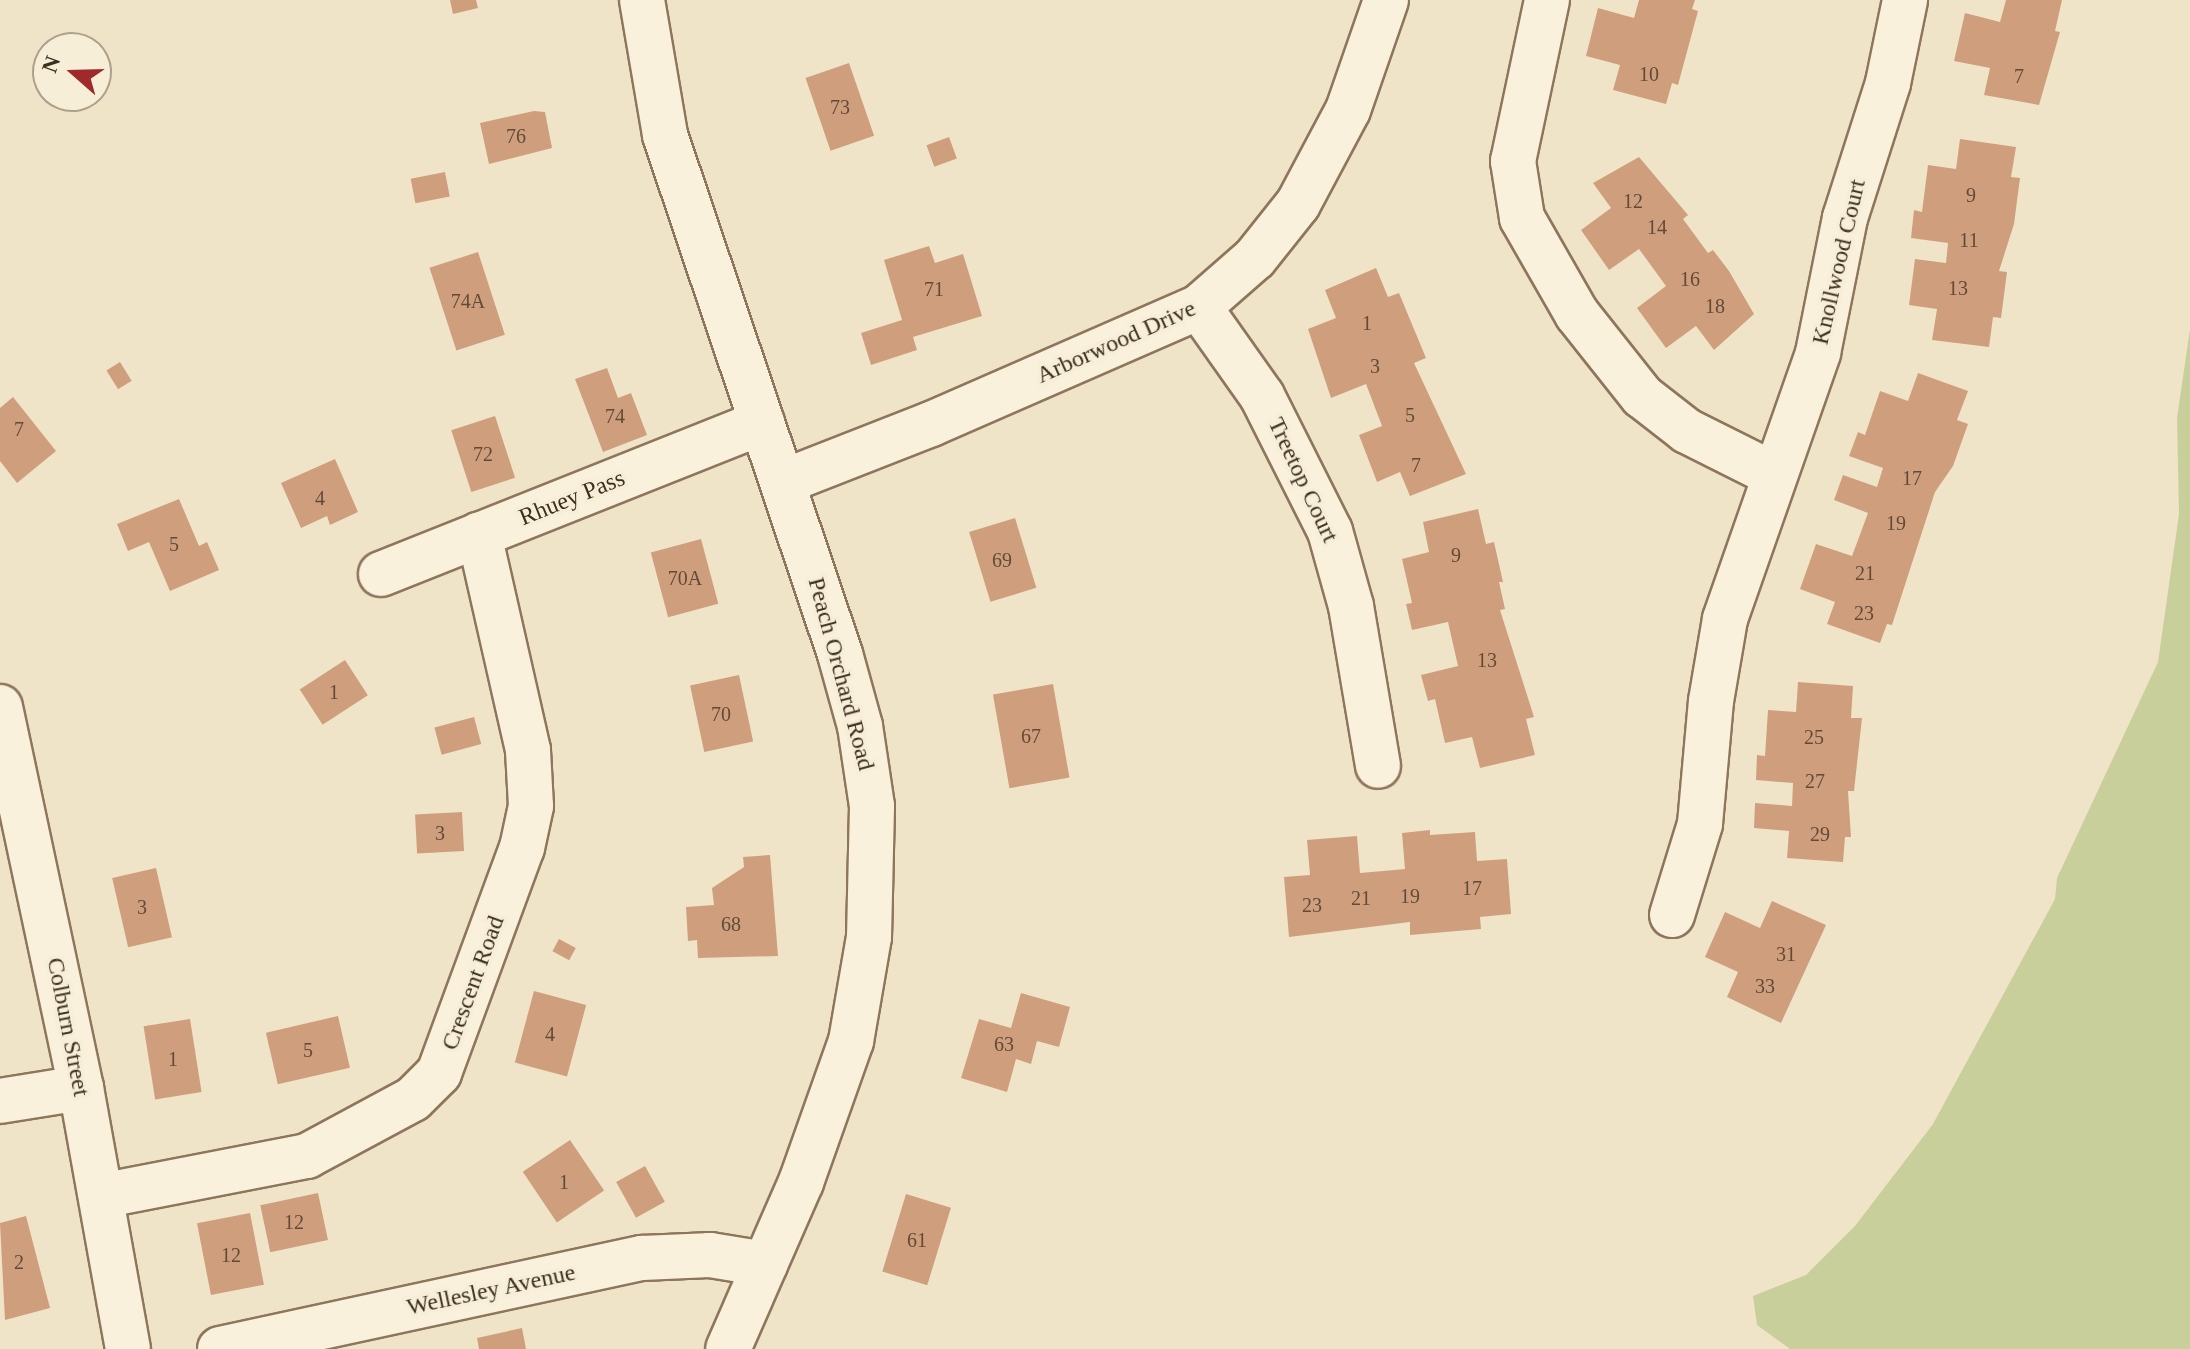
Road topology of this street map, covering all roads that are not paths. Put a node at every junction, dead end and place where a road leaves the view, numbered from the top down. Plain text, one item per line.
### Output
1 (642, 0) edge
2 (1386, 0) edge
3 (1547, 0) edge
4 (1905, 0) edge
5 (1199, 307) junction
6 (762, 422) junction
7 (1775, 475) junction
8 (783, 482) junction
9 (479, 535) junction
10 (381, 574) dead end
11 (0, 707) edge
12 (1378, 766) dead end
13 (10, 785) edge
14 (1672, 915) dead end
15 (81, 1088) junction
16 (0, 1101) edge
17 (101, 1196) junction
18 (765, 1264) junction
19 (128, 1349) edge
20 (220, 1349) edge
21 (728, 1349) edge

1 - 6 street, Peach Orchard Road
2 - 5 street, Arborwood Drive
3 - 7 street
4 - 7 street, Knollwood Court
5 - 8 street, Arborwood Drive
5 - 12 street, Treetop Court
6 - 8 street, Peach Orchard Road
6 - 9 street, Rhuey Pass
7 - 14 street, Knollwood Court
8 - 18 street, Peach Orchard Road
9 - 10 street, Rhuey Pass
9 - 17 street, Crescent Road
11 - 13 street, Colburn Street
13 - 15 street, Colburn Street
15 - 16 street
15 - 17 street, Colburn Street
17 - 19 street, Colburn Street
18 - 20 street, Wellesley Avenue
18 - 21 street, Peach Orchard Road

